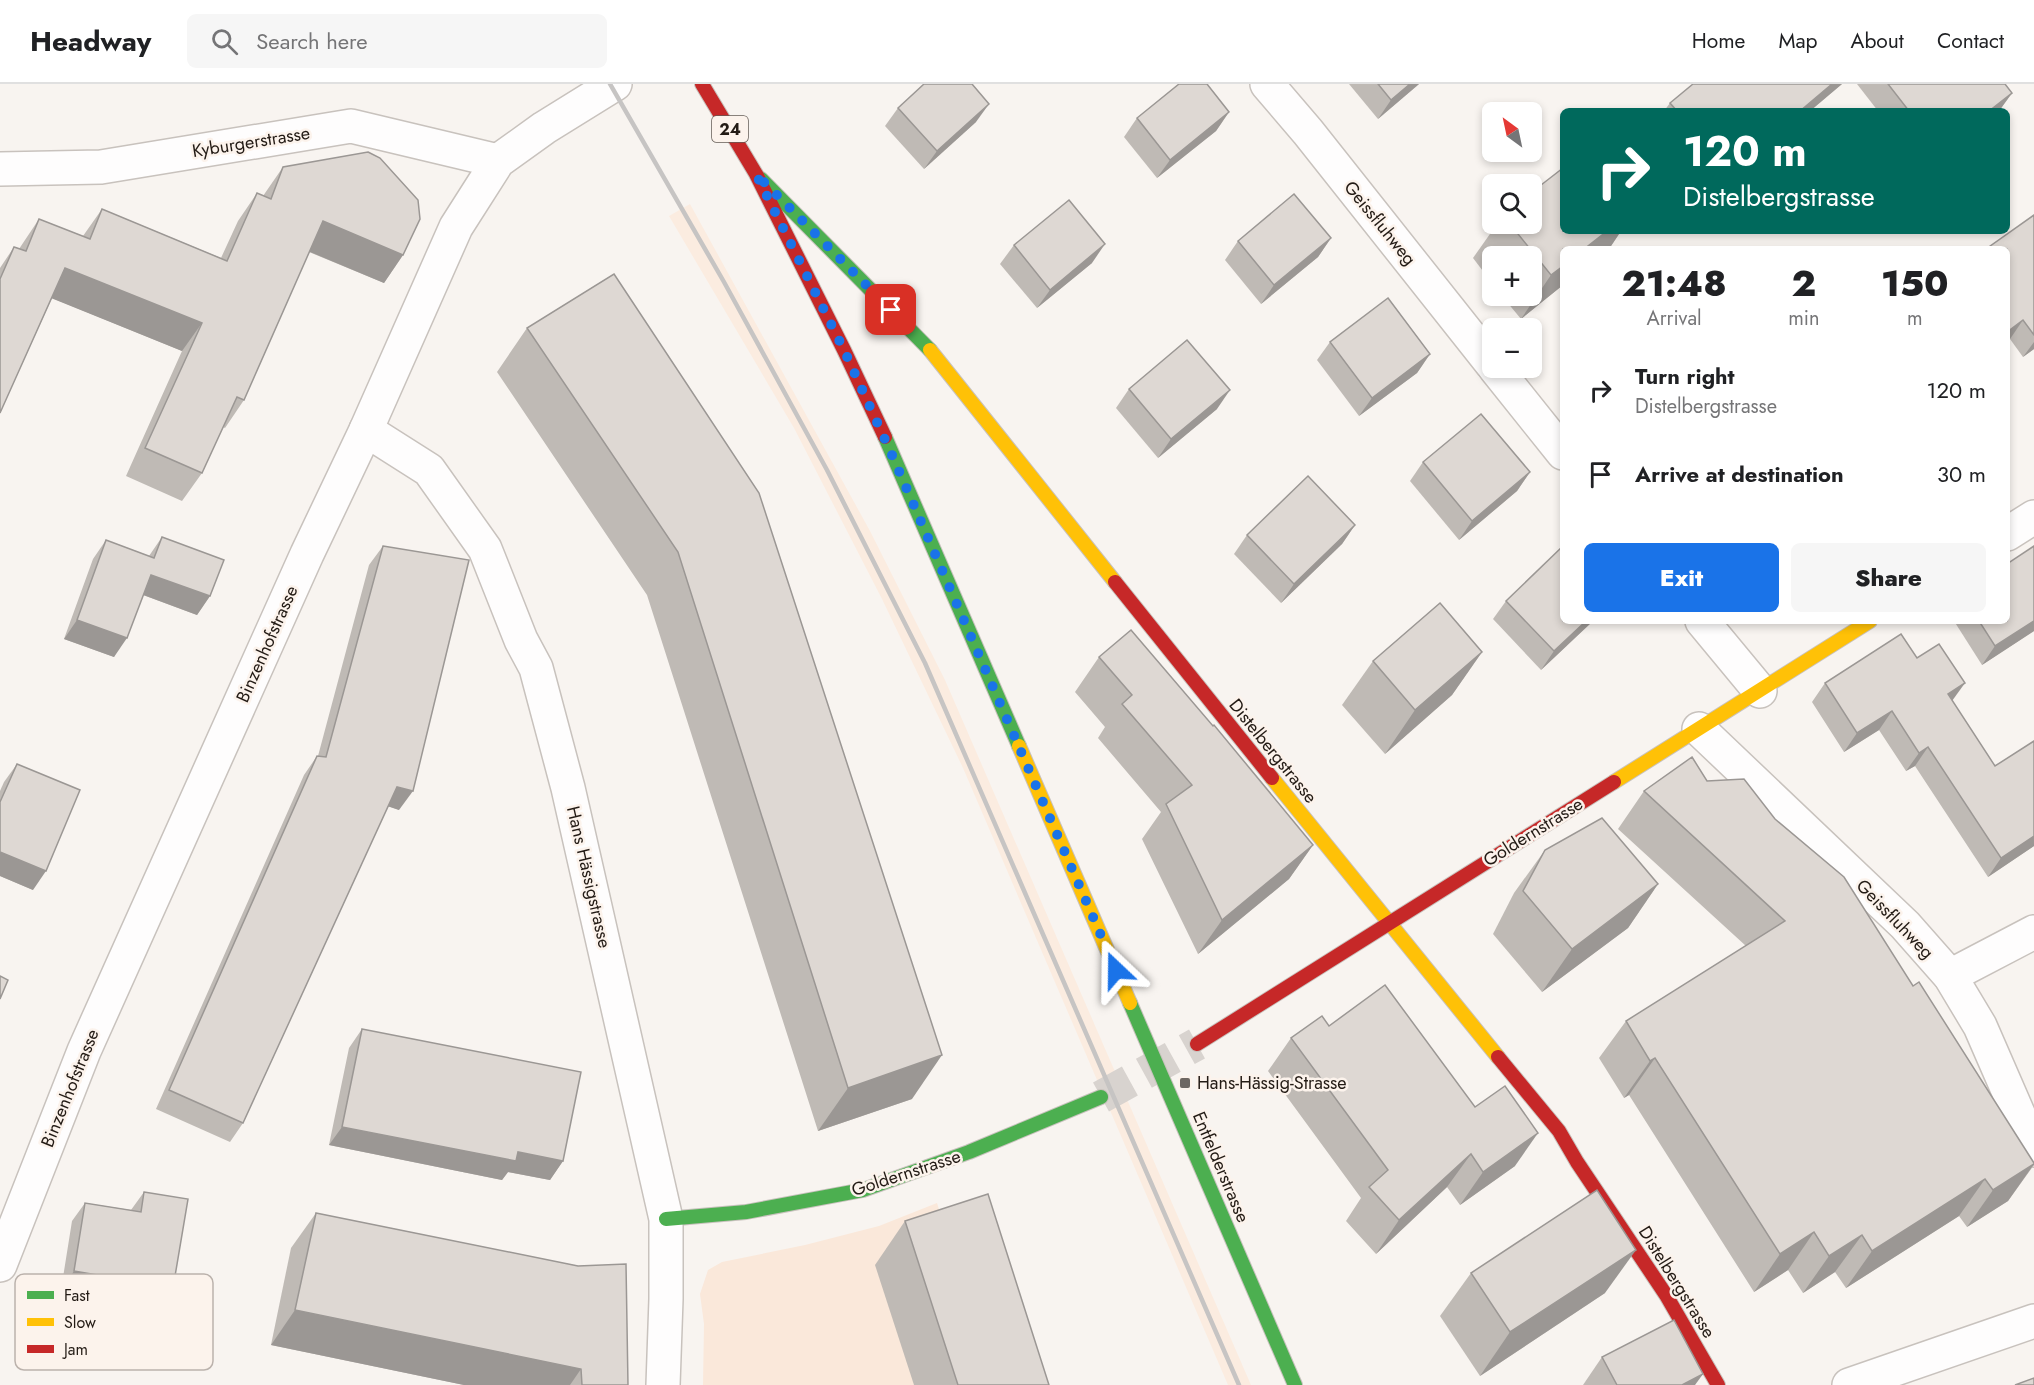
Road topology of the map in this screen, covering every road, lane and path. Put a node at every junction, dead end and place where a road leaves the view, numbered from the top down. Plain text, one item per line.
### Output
1 (615, 84) edge
2 (702, 84) edge
3 (1267, 84) edge
4 (498, 161) junction
5 (0, 169) edge
6 (756, 174) junction
7 (1482, 351) edge
8 (1504, 378) edge
9 (366, 430) junction
10 (1560, 449) edge
11 (2034, 517) edge
12 (2010, 532) edge
13 (1704, 624) edge
14 (1865, 624) edge
15 (1760, 691) junction
16 (1699, 729) junction
17 (1388, 924) junction
18 (2034, 932) edge
19 (1950, 976) junction
20 (1197, 1044) tunnel mouth
21 (1101, 1097) tunnel mouth
22 (2034, 1150) edge
23 (666, 1219) junction
24 (0, 1265) edge
25 (2034, 1321) edge
26 (663, 1385) edge
27 (1295, 1385) edge
28 (1718, 1385) edge
29 (1849, 1385) edge

1 - 4 street, Binzenhofstrasse
2 - 6 street, Entfelderstrasse / 24
3 - 7 street, Geissfluhweg
4 - 5 street, Kyburgerstrasse
4 - 9 street, Binzenhofstrasse
6 - 17 street, Distelbergstrasse
6 - 27 street, Entfelderstrasse / 24
8 - 10 street, Geissfluhweg
9 - 23 street, Hans Hässigstrasse
9 - 24 street, Binzenhofstrasse
11 - 12 street
13 - 15 street
14 - 15 street, Goldernstrasse
15 - 16 street, Goldernstrasse
16 - 17 street, Goldernstrasse
16 - 19 street, Geissfluhweg
17 - 20 street, Goldernstrasse
17 - 28 street, Distelbergstrasse
18 - 19 street
19 - 22 street, Geissfluhweg
21 - 23 street, Goldernstrasse
23 - 26 street, Hans Hässigstrasse
25 - 29 street

